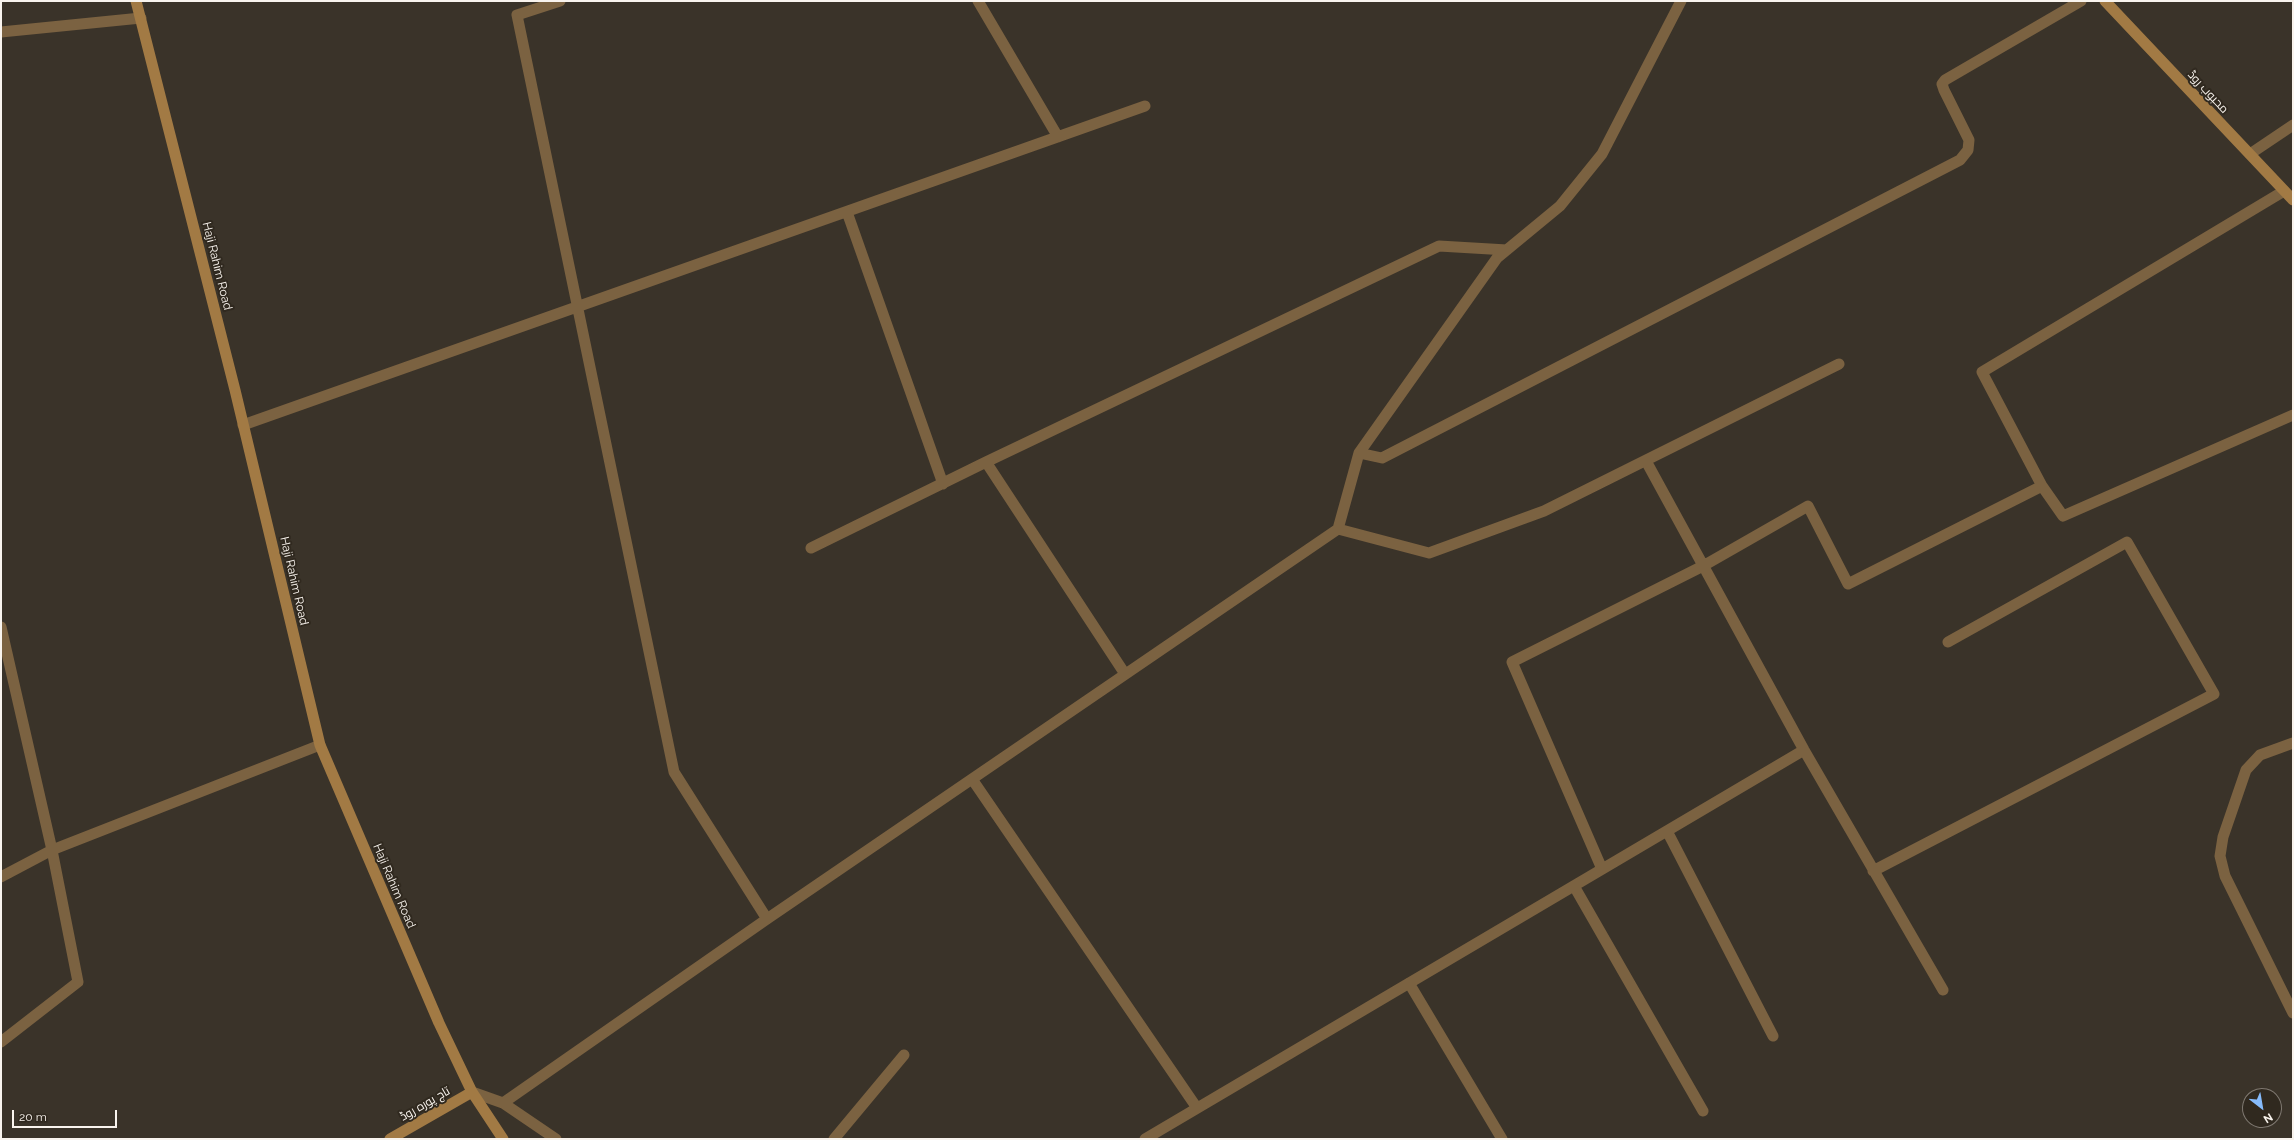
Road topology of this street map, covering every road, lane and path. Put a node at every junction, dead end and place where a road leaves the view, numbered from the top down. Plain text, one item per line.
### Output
1 (136, 1) edge
2 (560, 1) edge
3 (978, 1) edge
4 (1681, 1) edge
5 (2081, 1) edge
6 (2104, 1) edge
7 (141, 18) junction
8 (1, 32) edge
9 (1145, 106) dead end
10 (2293, 125) edge
11 (1058, 137) junction
12 (2250, 154) junction
13 (2284, 191) junction
14 (2293, 200) edge
15 (847, 212) junction
16 (1507, 250) junction
17 (579, 306) junction
18 (1838, 364) dead end
19 (2293, 415) edge
20 (243, 424) junction
21 (1360, 453) junction
22 (1646, 461) junction
23 (986, 462) junction
24 (943, 484) junction
25 (2042, 486) junction
26 (1338, 529) junction
27 (811, 548) dead end
28 (1703, 566) junction
29 (1, 627) edge
30 (1948, 642) dead end
31 (1125, 674) junction
32 (2293, 743) edge
33 (320, 745) junction
34 (1804, 750) junction
35 (972, 779) junction
36 (1667, 831) junction
37 (52, 850) junction
38 (1602, 869) junction
39 (1873, 871) junction
40 (1, 876) edge
41 (1574, 886) junction
42 (767, 919) junction
43 (1409, 983) junction
44 (1942, 990) dead end
45 (2293, 1013) edge
46 (1774, 1036) dead end
47 (1, 1042) edge
48 (904, 1055) dead end
49 (472, 1092) junction
50 (503, 1103) junction
51 (1197, 1108) junction
52 (1703, 1112) dead end
53 (390, 1139) edge
54 (503, 1139) edge
55 (556, 1139) edge
56 (834, 1139) edge
57 (1145, 1139) edge
58 (1502, 1139) edge

1 - 7 main road, Haji Rahim Road
2 - 17 street
3 - 11 street
4 - 16 street
5 - 21 street
6 - 12 main road, محبوب روڈ
7 - 8 street
7 - 20 main road, Haji Rahim Road
9 - 11 street
10 - 12 street
11 - 15 street
12 - 13 main road, محبوب روڈ
13 - 14 main road, محبوب روڈ
13 - 25 street
15 - 17 street
15 - 24 street
16 - 21 street
16 - 23 street
17 - 20 street
17 - 42 street
18 - 22 street
19 - 25 street
20 - 33 main road, Haji Rahim Road
21 - 26 street
22 - 26 street
22 - 28 street
23 - 24 street
23 - 31 street
24 - 27 street
25 - 28 street
26 - 31 street
28 - 34 street
28 - 38 street
29 - 37 street
30 - 39 street
31 - 35 street
32 - 45 street
33 - 37 street
33 - 49 main road, Haji Rahim Road
34 - 36 street
34 - 39 street
35 - 42 street
35 - 51 street
36 - 38 street
36 - 46 street
37 - 40 street
37 - 47 street
38 - 41 street
39 - 44 street
41 - 43 street
41 - 52 street
42 - 50 street
43 - 51 street
43 - 58 street
48 - 56 street
49 - 50 street
49 - 53 main road, تاج پورہ روڈ
49 - 54 main road, Haji Rahim Road
50 - 55 street
51 - 57 street

